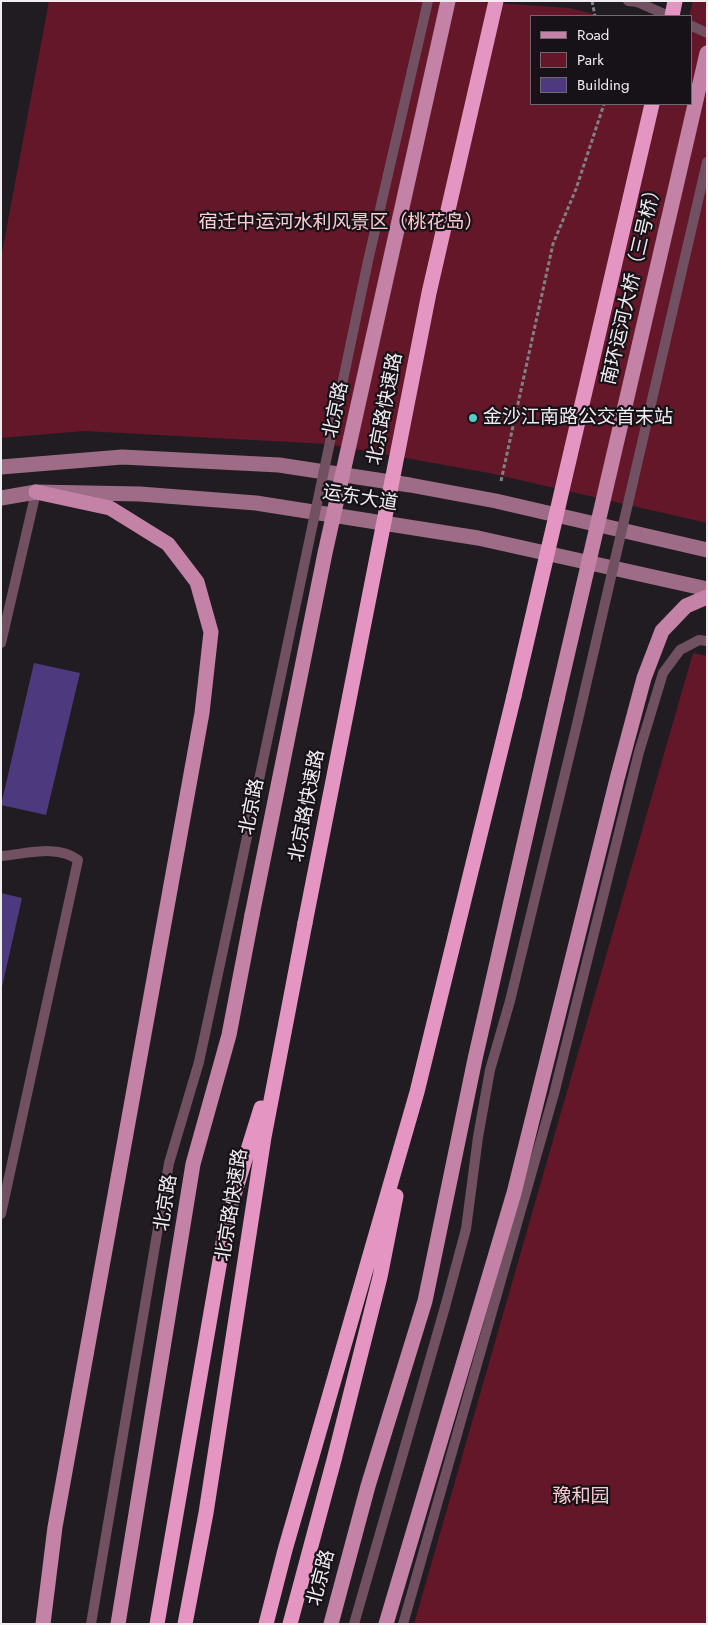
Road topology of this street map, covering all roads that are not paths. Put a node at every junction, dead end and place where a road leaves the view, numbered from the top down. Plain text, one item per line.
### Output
1 (428, 1) edge
2 (448, 1) edge
3 (496, 1) edge
4 (628, 1) edge
5 (675, 1) edge
6 (668, 15) edge
7 (670, 15) edge
8 (693, 26) edge
9 (707, 33) edge
10 (707, 53) edge
11 (652, 105) edge
12 (707, 162) edge
13 (1, 467) edge
14 (36, 492) junction
15 (1, 498) edge
16 (707, 550) edge
17 (707, 589) edge
18 (707, 597) edge
19 (707, 641) edge
20 (1, 642) edge
21 (557, 699) joint
22 (1, 856) edge
23 (285, 1027) junction
24 (417, 1092) junction
25 (1, 1214) edge
26 (43, 1624) edge
27 (91, 1624) edge
28 (118, 1624) edge
29 (157, 1624) edge
30 (185, 1624) edge
31 (266, 1624) edge
32 (290, 1624) edge
33 (331, 1624) edge
34 (354, 1624) edge
35 (386, 1624) edge
36 (403, 1624) edge

1 - 27 lane, bridge
2 - 28 main road, 北京路, bridge
3 - 23 highway, 北京路快速路, bridge
4 - 6 lane
5 - 7 highway
8 - 9 lane
10 - 21 main road, 南环运河大桥（三号桥）, bridge
11 - 24 highway, 南环运河大桥（三号桥）, bridge
12 - 34 lane, bridge
13 - 16 main road, 运东大道
14 - 15 main road, 运东大道
14 - 17 main road, 运东大道
14 - 20 lane
14 - 26 main road
18 - 35 main road
19 - 36 lane
21 - 33 main road, 北京路
22 - 25 lane
23 - 29 highway
23 - 30 highway, 北京路快速路
24 - 31 highway
24 - 32 highway

